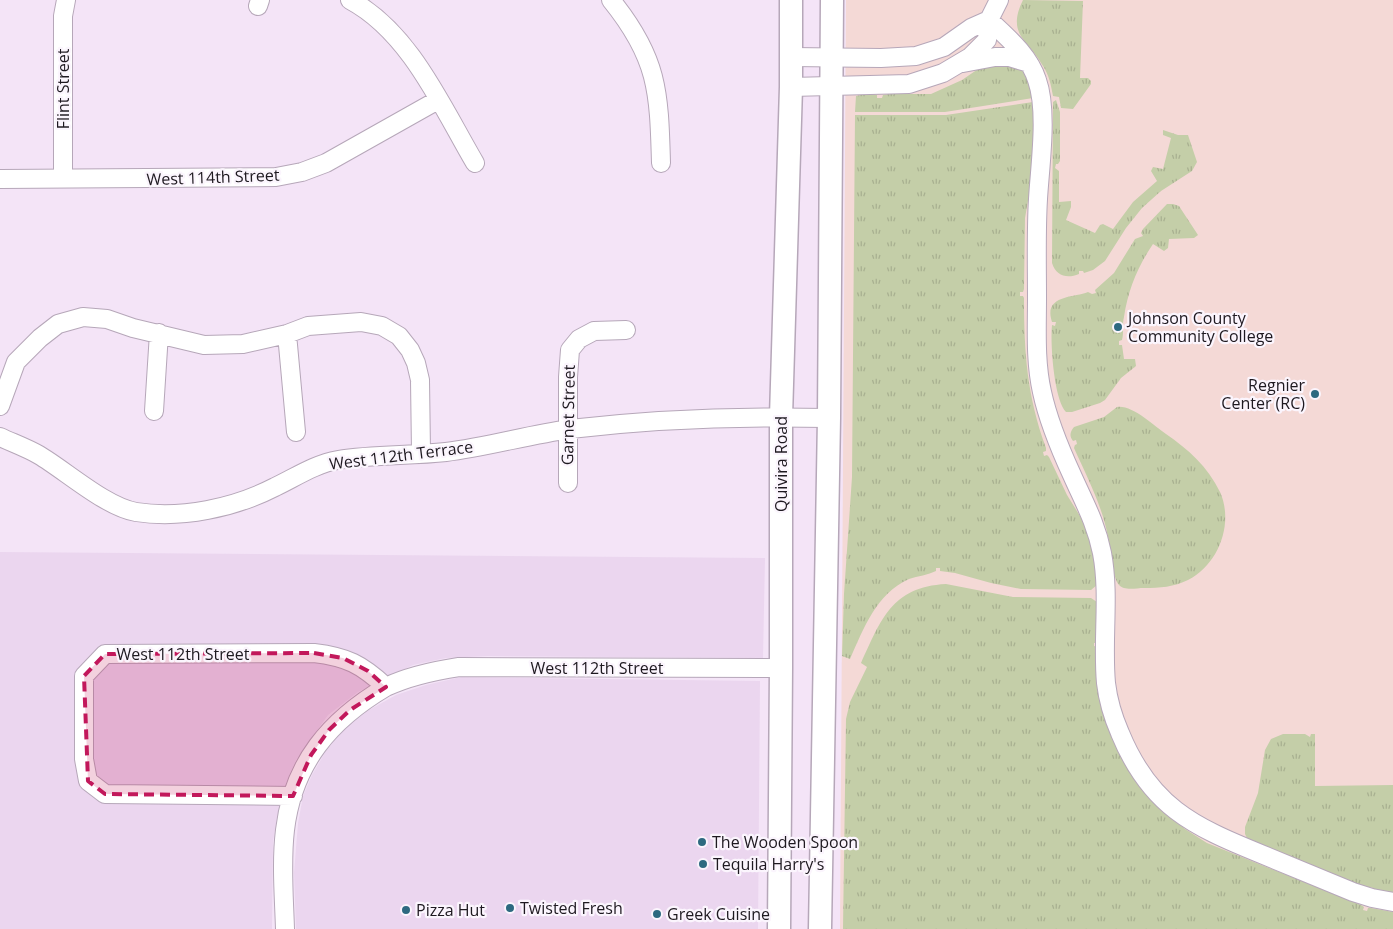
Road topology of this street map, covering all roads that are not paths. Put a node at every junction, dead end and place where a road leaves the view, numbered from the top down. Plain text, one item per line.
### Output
1 (66, 0) edge
2 (350, 0) edge
3 (610, 0) edge
4 (791, 0) edge
5 (832, 0) edge
6 (999, 0) edge
7 (989, 20) junction
8 (791, 57) junction
9 (832, 57) junction
10 (1029, 62) junction
11 (958, 64) junction
12 (832, 86) junction
13 (791, 87) junction
14 (438, 100) junction
15 (474, 163) dead end
16 (661, 163) dead end
17 (0, 179) edge
18 (62, 179) junction
19 (626, 330) dead end
20 (160, 333) junction
21 (287, 334) junction
22 (0, 406) edge
23 (154, 411) dead end
24 (781, 417) junction
25 (829, 418) junction
26 (567, 430) junction
27 (296, 432) dead end
28 (0, 437) edge
29 (422, 452) junction
30 (568, 483) dead end
31 (781, 668) junction
32 (386, 687) junction
33 (293, 796) junction
34 (1393, 902) edge
35 (285, 929) edge
36 (779, 929) edge
37 (820, 929) edge

1 - 18 street, Flint Street
2 - 14 street
3 - 16 street
4 - 8 main road, Quivira Road
5 - 9 main road
6 - 7 street
7 - 9 street
7 - 10 street
7 - 11 street
8 - 9 street
8 - 13 main road, Quivira Road
9 - 12 main road
10 - 11 street
10 - 34 street
11 - 12 street
12 - 13 street
12 - 25 main road
13 - 24 main road, Quivira Road
14 - 15 street
14 - 18 street, West 114th Street
17 - 18 street, West 114th Street
19 - 26 street, Garnet Street
20 - 21 street
20 - 22 street
20 - 23 street
21 - 27 street
21 - 29 street
24 - 25 street, West 112th Terrace
24 - 26 street, West 112th Terrace
24 - 31 main road, Quivira Road
25 - 37 main road
26 - 29 street, West 112th Terrace
26 - 30 street, Garnet Street
28 - 29 street, West 112th Terrace
31 - 32 street, West 112th Street
31 - 36 main road, Quivira Road
32 - 33 street, West 112th Street
32 - 33 street, West 112th Street
33 - 35 street, West 112th Street

